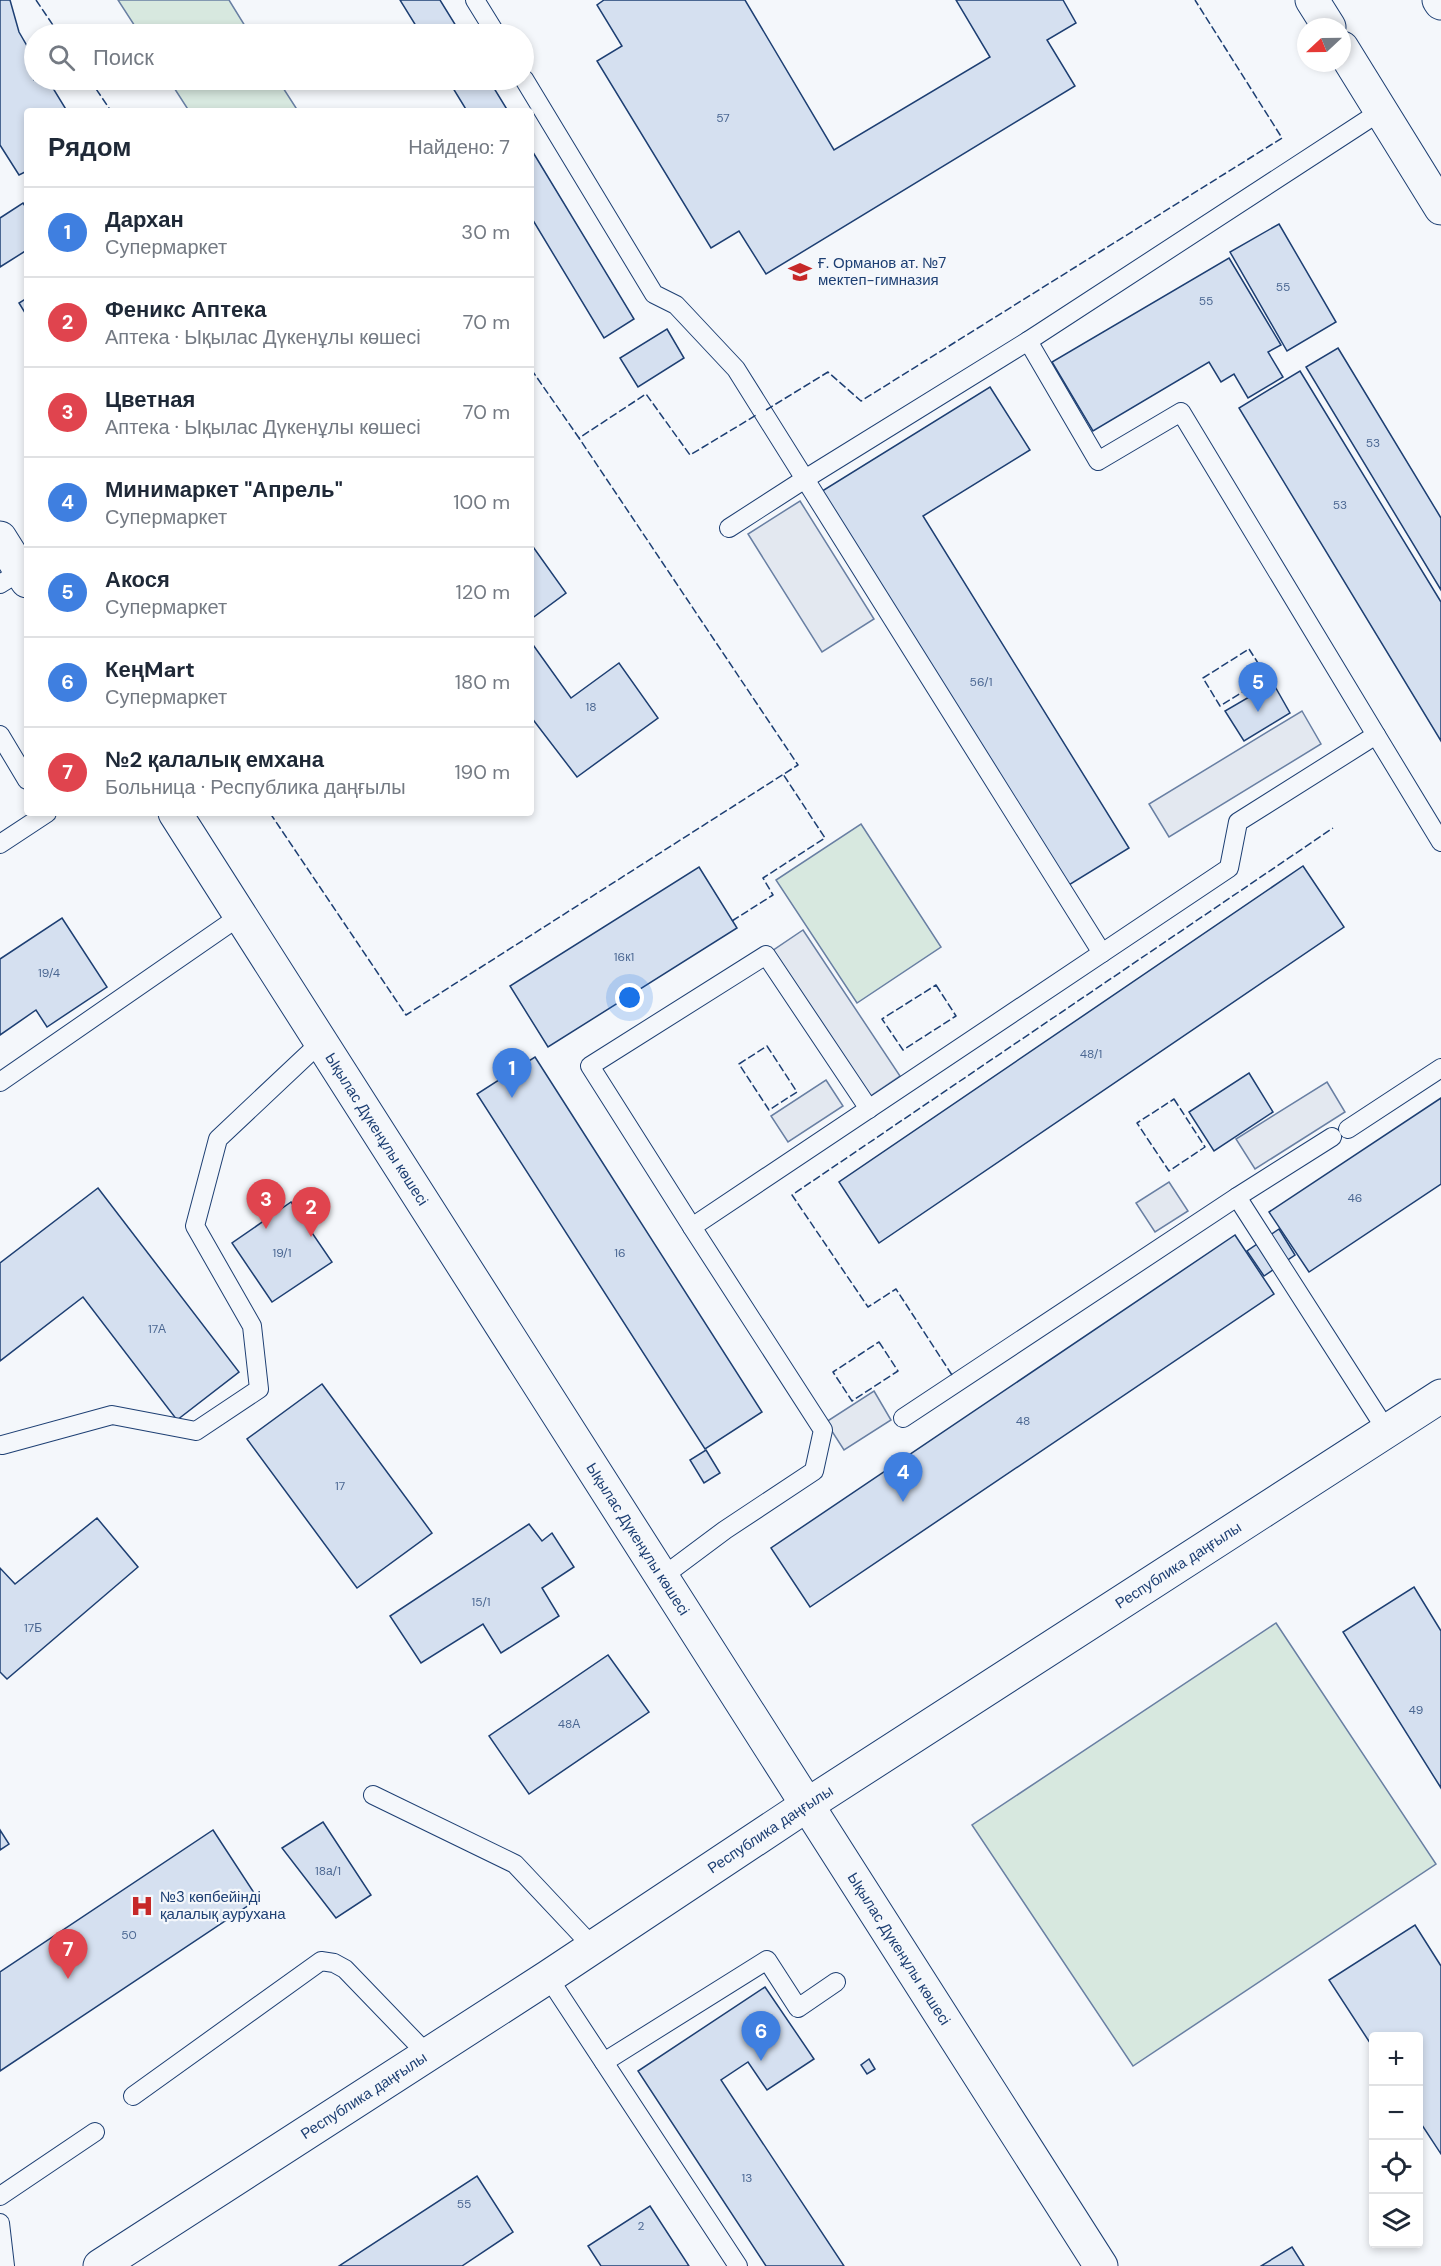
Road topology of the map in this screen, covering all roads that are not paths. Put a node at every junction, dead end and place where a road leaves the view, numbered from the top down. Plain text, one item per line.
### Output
1 (475, 0) edge
2 (1312, 0) edge
3 (1323, 18) edge
4 (490, 24) edge
5 (1351, 63) edge
6 (531, 90) edge
7 (1381, 111) junction
8 (1441, 208) edge
9 (1028, 341) junction
10 (804, 479) junction
11 (729, 528) dead end
12 (0, 538) edge
13 (16, 578) edge
14 (0, 735) edge
15 (1376, 735) junction
16 (24, 775) edge
17 (42, 816) edge
18 (177, 816) edge
19 (1441, 842) edge
20 (0, 844) edge
21 (240, 916) junction
22 (1102, 953) junction
23 (321, 1042) junction
24 (1441, 1068) edge
25 (0, 1082) edge
26 (869, 1109) junction
27 (1237, 1197) junction
28 (692, 1227) junction
29 (1441, 1396) edge
30 (903, 1418) dead end
31 (1387, 1431) junction
32 (2, 1445) dead end
33 (662, 1577) junction
34 (373, 1795) dead end
35 (807, 1805) junction
36 (593, 1947) junction
37 (548, 1977) junction
38 (836, 1982) dead end
39 (427, 2054) junction
40 (604, 2062) junction
41 (133, 2096) dead end
42 (95, 2132) dead end
43 (0, 2196) edge
44 (0, 2223) edge
45 (5, 2266) edge
46 (100, 2266) edge
47 (738, 2266) edge
48 (1101, 2266) edge

1 - 4 lane
2 - 3 main road
5 - 7 main road
6 - 10 lane
7 - 8 main road
7 - 9 lane
9 - 10 lane
9 - 15 lane
10 - 11 lane
10 - 22 lane
12 - 13 main road
14 - 16 lane
15 - 19 lane
15 - 22 lane
17 - 20 lane
18 - 21 main road, Ықылас Дүкенұлы көшесі
21 - 23 main road, Ықылас Дүкенұлы көшесі
21 - 25 lane
22 - 26 lane
23 - 32 lane
23 - 33 main road, Ықылас Дүкенұлы көшесі
24 - 27 lane
26 - 28 lane
26 - 28 lane
27 - 30 lane
27 - 31 lane
28 - 33 lane
29 - 31 main road, Республика даңғылы
31 - 35 main road, Республика даңғылы
33 - 35 main road, Ықылас Дүкенұлы көшесі
34 - 36 lane
35 - 36 main road, Республика даңғылы
35 - 48 main road, Ықылас Дүкенұлы көшесі
36 - 37 main road, Республика даңғылы
37 - 39 main road, Республика даңғылы
37 - 40 lane
38 - 40 lane
39 - 41 lane
39 - 46 main road, Республика даңғылы
40 - 47 lane
42 - 43 lane
44 - 45 lane

